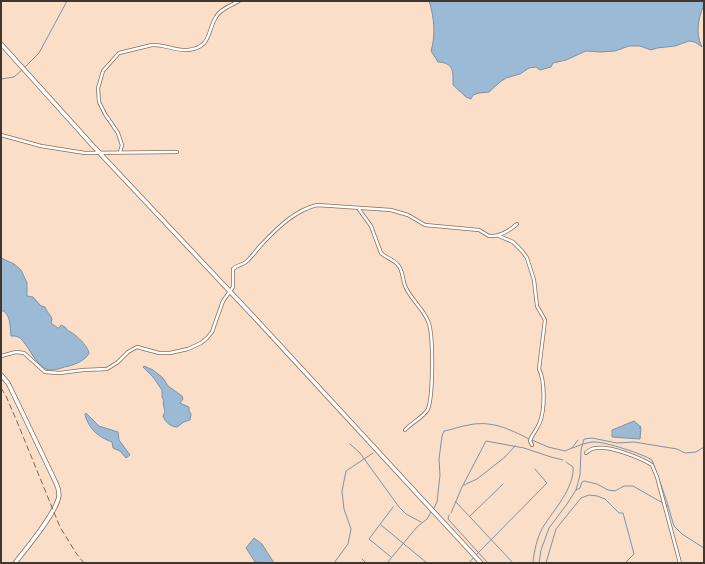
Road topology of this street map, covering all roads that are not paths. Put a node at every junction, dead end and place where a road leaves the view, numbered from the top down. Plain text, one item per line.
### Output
1 (239, 1) edge
2 (1, 44) edge
3 (1, 135) edge
4 (120, 152) junction
5 (177, 152) dead end
6 (100, 153) junction
7 (358, 208) junction
8 (517, 224) dead end
9 (497, 236) junction
10 (230, 292) junction
11 (1, 356) edge
12 (1, 375) edge
13 (405, 430) dead end
14 (532, 445) dead end
15 (586, 454) dead end
16 (16, 563) edge
17 (481, 563) edge
18 (680, 563) edge

1 - 4 street
2 - 6 main road
3 - 6 street
4 - 5 street
4 - 6 street
6 - 10 main road
7 - 9 street
7 - 10 street
7 - 13 street
8 - 9 street
9 - 14 street
10 - 11 street
10 - 17 main road
12 - 16 main road
15 - 18 street

